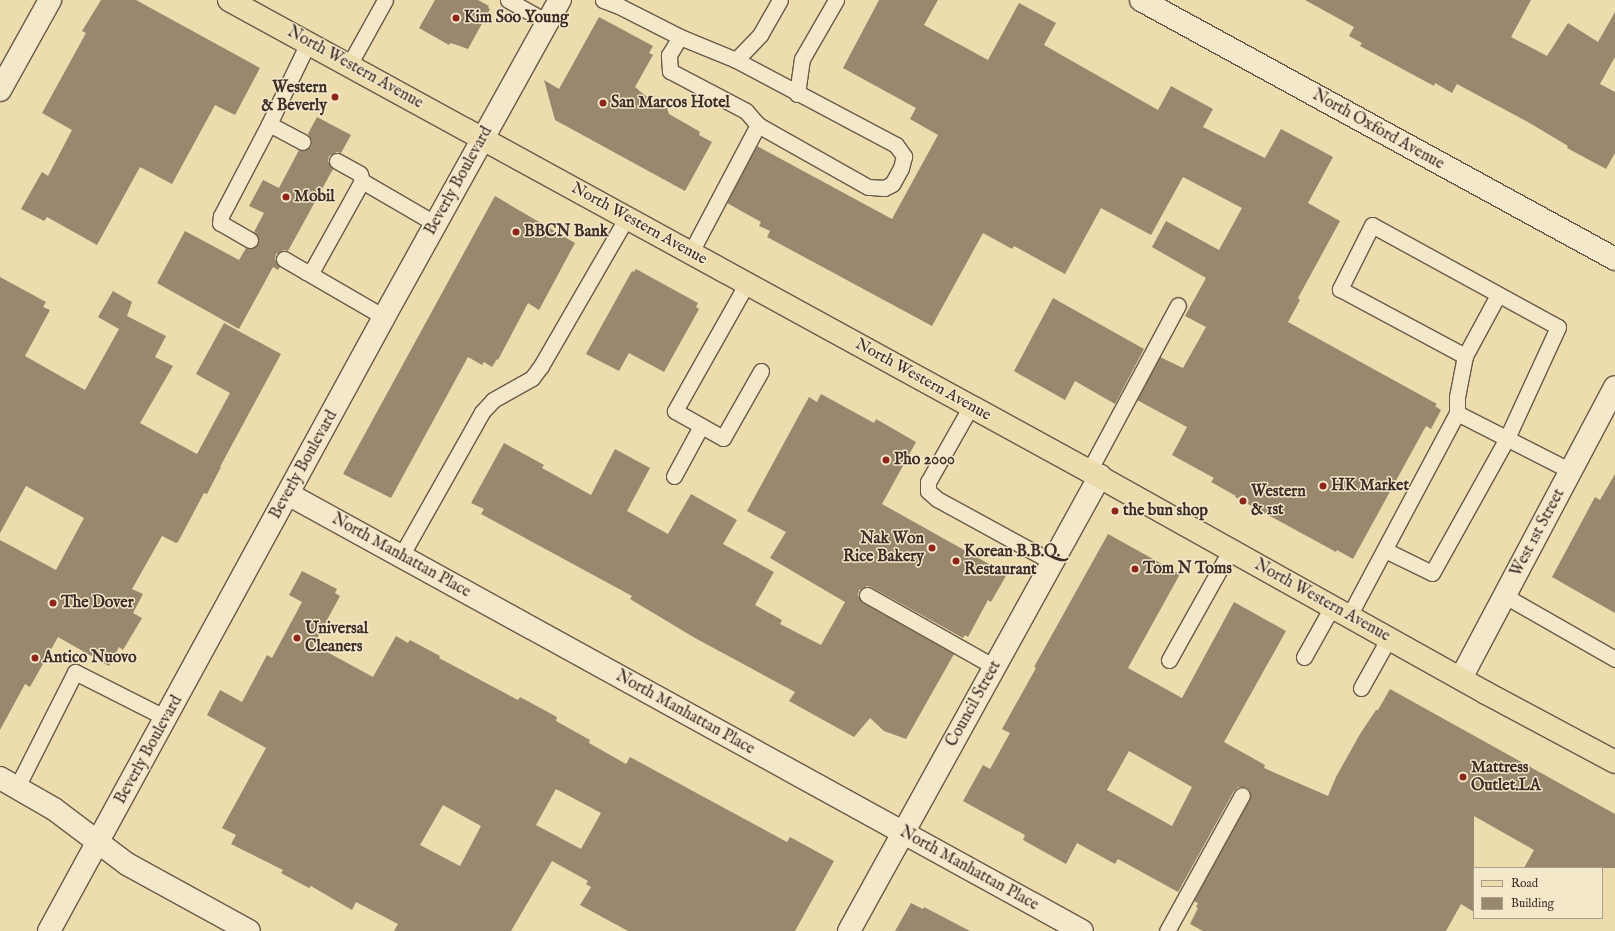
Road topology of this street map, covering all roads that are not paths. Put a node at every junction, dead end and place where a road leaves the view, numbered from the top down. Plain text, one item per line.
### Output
1 (50, 0) edge
2 (229, 0) edge
3 (385, 0) edge
4 (508, 0) edge
5 (560, 0) edge
6 (603, 0) edge
7 (780, 0) edge
8 (836, 0) edge
9 (1141, 0) edge
10 (547, 22) junction
11 (680, 37) junction
12 (308, 43) junction
13 (736, 60) junction
14 (349, 65) junction
15 (0, 90) edge
16 (797, 94) junction
17 (269, 124) junction
18 (758, 125) junction
19 (483, 138) junction
20 (303, 142) dead end
21 (337, 161) dead end
22 (362, 181) junction
23 (627, 217) junction
24 (436, 224) junction
25 (250, 240) dead end
26 (690, 252) junction
27 (284, 259) dead end
28 (1615, 259) edge
29 (306, 272) junction
30 (747, 283) junction
31 (1498, 295) junction
32 (1178, 305) dead end
33 (384, 317) junction
34 (1465, 356) junction
35 (761, 371) dead end
36 (1615, 387) edge
37 (971, 406) junction
38 (1457, 413) junction
39 (701, 426) junction
40 (1507, 438) junction
41 (1571, 471) junction
42 (1094, 474) junction
43 (674, 476) dead end
44 (288, 494) junction
45 (1231, 550) junction
46 (1385, 550) junction
47 (401, 556) junction
48 (1052, 562) junction
49 (867, 595) dead end
50 (1505, 596) junction
51 (1341, 611) junction
52 (1389, 638) junction
53 (1304, 657) dead end
54 (1615, 659) edge
55 (1168, 660) dead end
56 (995, 667) junction
57 (1461, 678) junction
58 (1361, 688) dead end
59 (166, 718) junction
60 (1615, 762) edge
61 (8, 782) edge
62 (1242, 795) dead end
63 (902, 833) junction
64 (98, 841) junction
65 (49, 931) edge
66 (249, 931) edge
67 (849, 931) edge
68 (1082, 931) edge
69 (1167, 931) edge

1 - 15 street
2 - 12 main road, North Western Avenue
3 - 14 lane
4 - 10 lane
5 - 10 street, Beverly Boulevard
6 - 11 lane
7 - 13 lane
8 - 16 lane
9 - 28 street, North Oxford Avenue
10 - 19 street, Beverly Boulevard
11 - 13 lane
11 - 18 lane
12 - 14 main road, North Western Avenue
12 - 17 lane
13 - 16 lane
14 - 19 main road, North Western Avenue
16 - 18 lane
17 - 20 lane
17 - 25 lane
18 - 26 lane
19 - 23 main road, North Western Avenue
19 - 24 street, Beverly Boulevard
21 - 22 lane
22 - 24 lane
22 - 29 lane
23 - 26 main road, North Western Avenue
23 - 47 lane
24 - 33 street, Beverly Boulevard
26 - 30 main road, North Western Avenue
27 - 29 lane
29 - 33 lane
30 - 37 main road, North Western Avenue
30 - 39 lane
31 - 34 lane
31 - 34 lane
31 - 40 lane
32 - 42 lane
33 - 44 street, Beverly Boulevard
34 - 38 lane
35 - 39 lane
36 - 41 street, West 1st Street
37 - 42 main road, North Western Avenue
37 - 48 lane
38 - 40 lane
38 - 46 lane
39 - 43 lane
40 - 41 lane
40 - 46 lane
41 - 50 street, West 1st Street
42 - 45 main road, North Western Avenue
42 - 48 street, Council Street
44 - 47 street, North Manhattan Place
44 - 59 street, Beverly Boulevard
45 - 51 main road, North Western Avenue
45 - 55 lane
46 - 51 lane
47 - 63 street, North Manhattan Place
48 - 56 street, Council Street
49 - 56 lane
50 - 54 lane
50 - 57 street, West 1st Street
51 - 52 main road, North Western Avenue
51 - 53 lane
52 - 57 main road, North Western Avenue
52 - 58 lane
56 - 63 street, Council Street
57 - 60 main road, North Western Avenue
59 - 61 lane
59 - 64 street, Beverly Boulevard
61 - 64 street
62 - 69 lane
63 - 67 street, Council Street
63 - 68 street, North Manhattan Place
64 - 65 street, Beverly Boulevard
64 - 66 street

